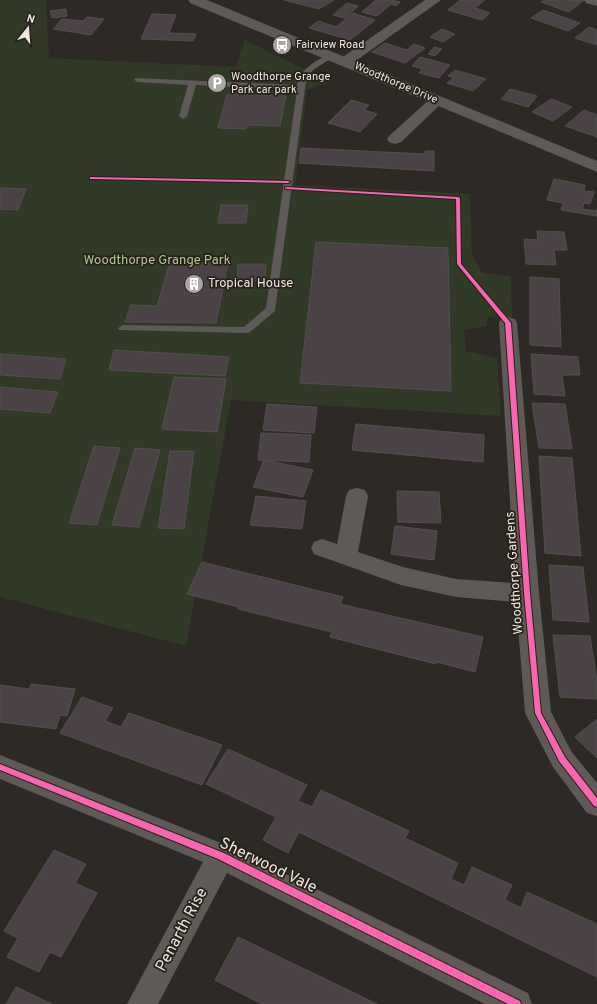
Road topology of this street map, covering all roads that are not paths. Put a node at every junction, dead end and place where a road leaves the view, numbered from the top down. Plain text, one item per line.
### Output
1 (195, 0) edge
2 (434, 0) edge
3 (591, 0) edge
4 (597, 2) edge
5 (331, 56) junction
6 (346, 62) junction
7 (138, 80) dead end
8 (192, 84) junction
9 (301, 88) junction
10 (436, 100) junction
11 (183, 116) dead end
12 (411, 139) dead end
13 (597, 167) edge
14 (508, 323) dead end
15 (123, 328) dead end
16 (357, 496) dead end
17 (322, 548) dead end
18 (346, 556) junction
19 (527, 593) junction
20 (0, 767) edge
21 (597, 804) edge
22 (221, 856) junction
23 (142, 1004) edge
24 (517, 1004) edge

1 - 5 street, Woodthorpe Drive
2 - 6 street
3 - 4 street
5 - 6 street, Woodthorpe Drive
5 - 9 lane
6 - 10 street, Woodthorpe Drive
7 - 8 lane
8 - 9 lane
8 - 11 lane
9 - 15 lane
10 - 12 street
10 - 13 street, Woodthorpe Drive
14 - 19 street, Woodthorpe Gardens
16 - 18 street
17 - 18 street, Woodthorpe Gardens
18 - 19 street, Woodthorpe Gardens
19 - 21 street, Woodthorpe Gardens
20 - 22 street, Sherwood Vale
22 - 23 street, Penarth Rise
22 - 24 street, Sherwood Vale

